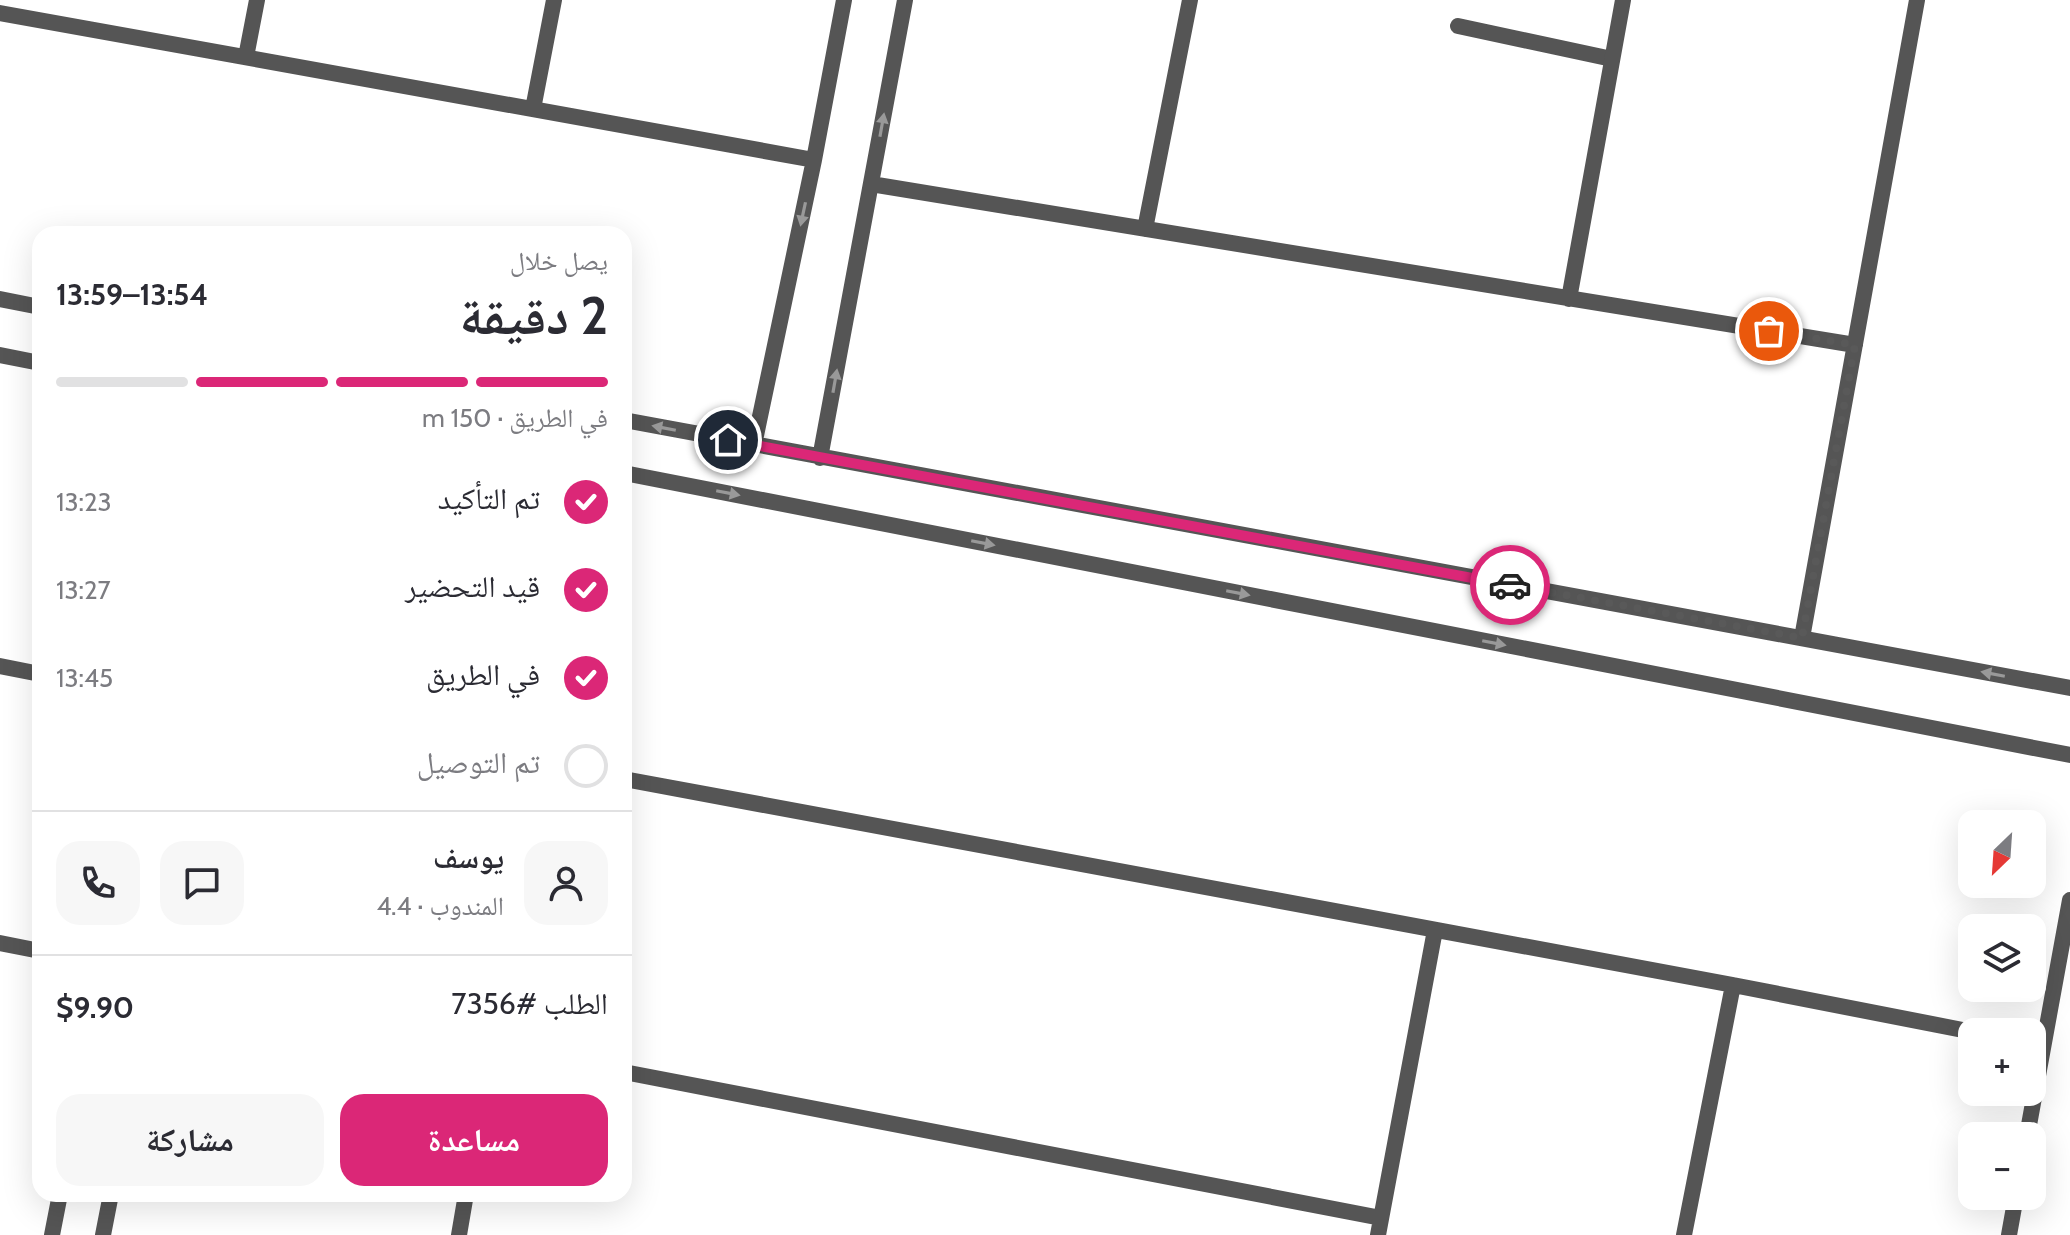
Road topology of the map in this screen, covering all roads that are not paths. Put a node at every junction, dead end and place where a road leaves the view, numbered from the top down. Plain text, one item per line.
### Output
1 (257, 0) edge
2 (554, 0) edge
3 (844, 0) edge
4 (905, 0) edge
5 (1190, 0) edge
6 (1623, 0) edge
7 (1917, 0) edge
8 (0, 13) edge
9 (1458, 26) dead end
10 (246, 57) junction
11 (1612, 59) junction
12 (533, 109) junction
13 (814, 160) junction
14 (871, 184) junction
15 (1145, 229) junction
16 (0, 299) edge
17 (1569, 299) junction
18 (32, 305) edge
19 (1855, 345) junction
20 (0, 355) edge
21 (32, 361) edge
22 (632, 422) edge
23 (754, 445) junction
24 (820, 458) junction
25 (632, 475) edge
26 (1802, 638) junction
27 (0, 666) edge
28 (32, 672) edge
29 (2070, 688) edge
30 (2070, 755) edge
31 (632, 780) edge
32 (2070, 900) edge
33 (1435, 930) junction
34 (0, 943) edge
35 (32, 949) edge
36 (1733, 985) junction
37 (2044, 1018) edge
38 (1958, 1029) edge
39 (632, 1074) edge
40 (58, 1202) edge
41 (109, 1202) edge
42 (465, 1202) edge
43 (2013, 1210) edge
44 (1379, 1226) edge
45 (52, 1235) edge
46 (103, 1235) edge
47 (459, 1235) edge
48 (1684, 1235) edge
49 (2009, 1235) edge

1 - 10 street
2 - 12 street
3 - 13 street
14 -> 4 street
5 - 15 street
6 - 11 street
7 - 19 street
8 - 10 street
9 - 11 street
10 - 12 street
11 - 17 street
12 - 13 street
13 -> 23 street
14 - 15 street
24 -> 14 street
15 - 17 street
16 - 18 street
17 - 19 street
19 - 26 street
20 - 21 street
23 -> 22 street
23 - 24 street
24 - 26 street
25 -> 30 street
29 -> 26 street
27 - 28 street
31 - 33 street
32 - 37 street
33 - 36 street
33 - 44 street
34 - 35 street
36 - 38 street
36 - 48 street
39 - 44 street
40 - 45 street
41 - 46 street
42 - 47 street
43 - 49 street

